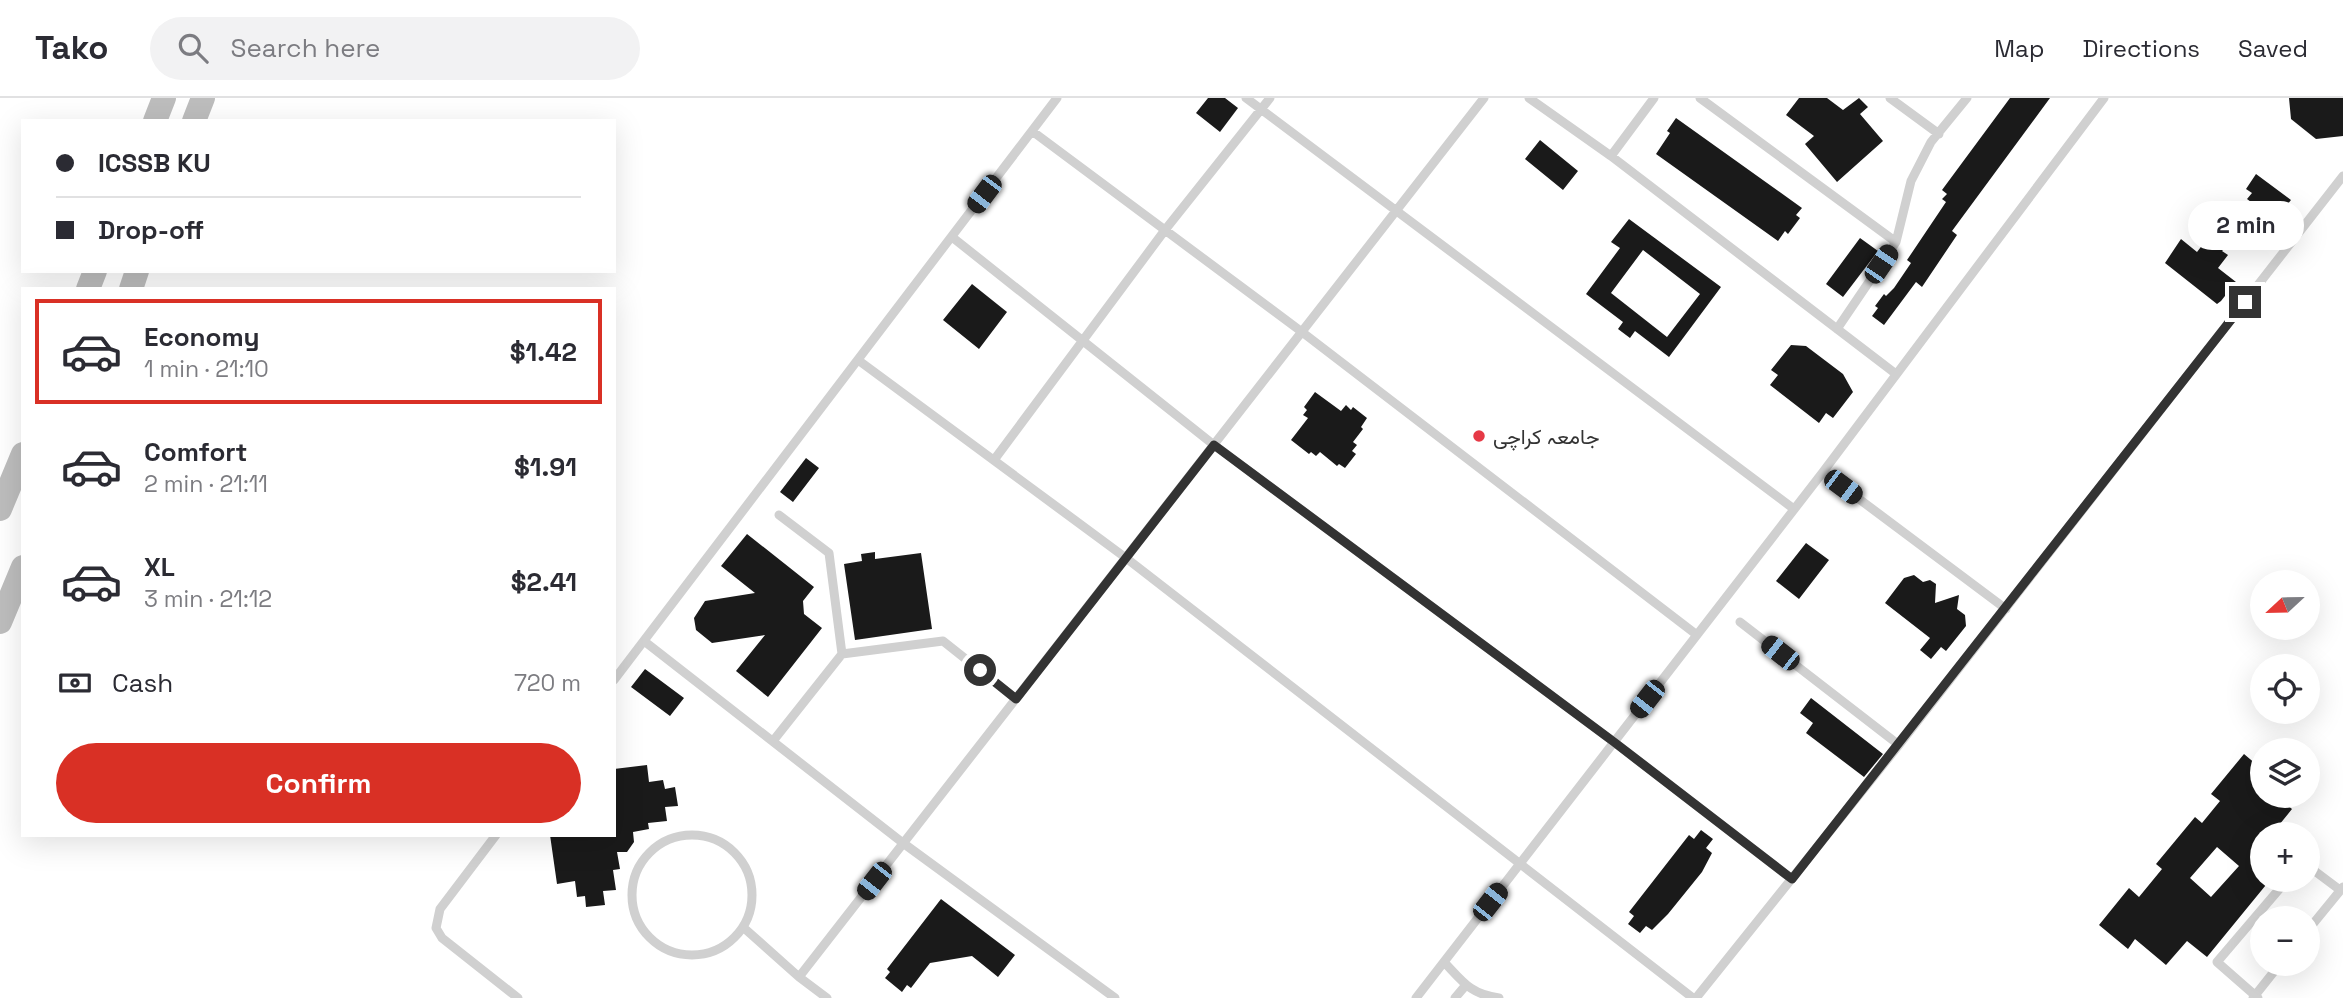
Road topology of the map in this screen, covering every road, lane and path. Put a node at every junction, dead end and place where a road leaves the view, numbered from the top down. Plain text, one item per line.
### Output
1 (164, 98) edge
2 (203, 98) edge
3 (1057, 98) edge
4 (1246, 98) edge
5 (1270, 98) edge
6 (1484, 98) edge
7 (1529, 98) edge
8 (1654, 98) edge
9 (1700, 98) edge
10 (1890, 98) edge
11 (1967, 98) edge
12 (2104, 98) edge
13 (1261, 110) junction
14 (156, 119) edge
15 (195, 119) edge
16 (1032, 131) junction
17 (1939, 134) junction
18 (1611, 156) junction
19 (2343, 176) edge
20 (1397, 210) junction
21 (1165, 230) junction
22 (952, 237) junction
23 (1896, 242) junction
24 (1837, 329) junction
25 (1302, 332) junction
26 (1084, 342) junction
27 (858, 360) junction
28 (1896, 374) junction
29 (1214, 445) junction
30 (21, 459) edge
31 (994, 460) junction
32 (1823, 472) junction
33 (0, 509) edge
34 (1794, 509) junction
35 (779, 515) dead end
36 (1126, 558) junction
37 (21, 572) edge
38 (2006, 609) junction
39 (0, 622) edge
40 (1740, 622) dead end
41 (1697, 635) junction
42 (644, 640) junction
43 (842, 654) junction
44 (616, 677) edge
45 (1016, 699) junction
46 (773, 741) junction
47 (1614, 742) junction
48 (1899, 745) junction
49 (494, 837) edge
50 (904, 843) junction
51 (1520, 863) junction
52 (2320, 874) edge
53 (1792, 879) junction
54 (2342, 889) edge
55 (2277, 892) edge
56 (2320, 916) edge
57 (744, 928) junction
58 (1444, 962) junction
59 (2271, 976) edge
60 (799, 977) junction
61 (1466, 985) junction
62 (2255, 997) edge
63 (518, 998) edge
64 (827, 998) edge
65 (1115, 998) edge
66 (1416, 998) edge
67 (1455, 998) edge
68 (1499, 998) edge
69 (1695, 998) edge

1 - 14 main road
2 - 15 main road
3 - 16 lane
4 - 13 lane
5 - 13 lane
6 - 20 lane
7 - 18 lane
8 - 18 lane
9 - 23 lane
10 - 17 lane
11 - 17 lane
12 - 28 lane
13 - 20 lane
13 - 21 lane
16 - 21 lane
16 - 22 lane
17 - 23 lane
18 - 24 lane
19 - 38 lane
20 - 25 lane
20 - 34 lane
21 - 25 lane
21 - 26 lane
22 - 26 lane
22 - 27 lane
23 - 24 lane
24 - 28 lane
25 - 29 lane
25 - 41 lane
26 - 29 lane
26 - 31 lane
27 - 31 lane
27 - 42 lane
28 - 32 lane
29 - 36 lane
29 - 47 lane
30 - 33 main road
31 - 36 lane
32 - 34 lane
32 - 38 lane
34 - 41 lane
35 - 43 lane
36 - 45 lane
36 - 51 lane
37 - 39 main road
38 - 48 lane
40 - 48 lane
41 - 47 lane
42 - 44 lane
42 - 46 lane
43 - 45 lane
43 - 46 lane
45 - 50 lane
46 - 50 lane
47 - 51 lane
47 - 53 lane
48 - 53 lane
49 - 63 lane
50 - 60 lane
50 - 65 lane
51 - 58 lane
51 - 69 lane
52 - 54 lane
53 - 69 lane
54 - 56 lane
55 - 62 lane
57 - 57 lane
57 - 60 lane
58 - 61 lane
58 - 66 lane
59 - 62 lane
60 - 64 lane
61 - 67 lane
61 - 68 lane

